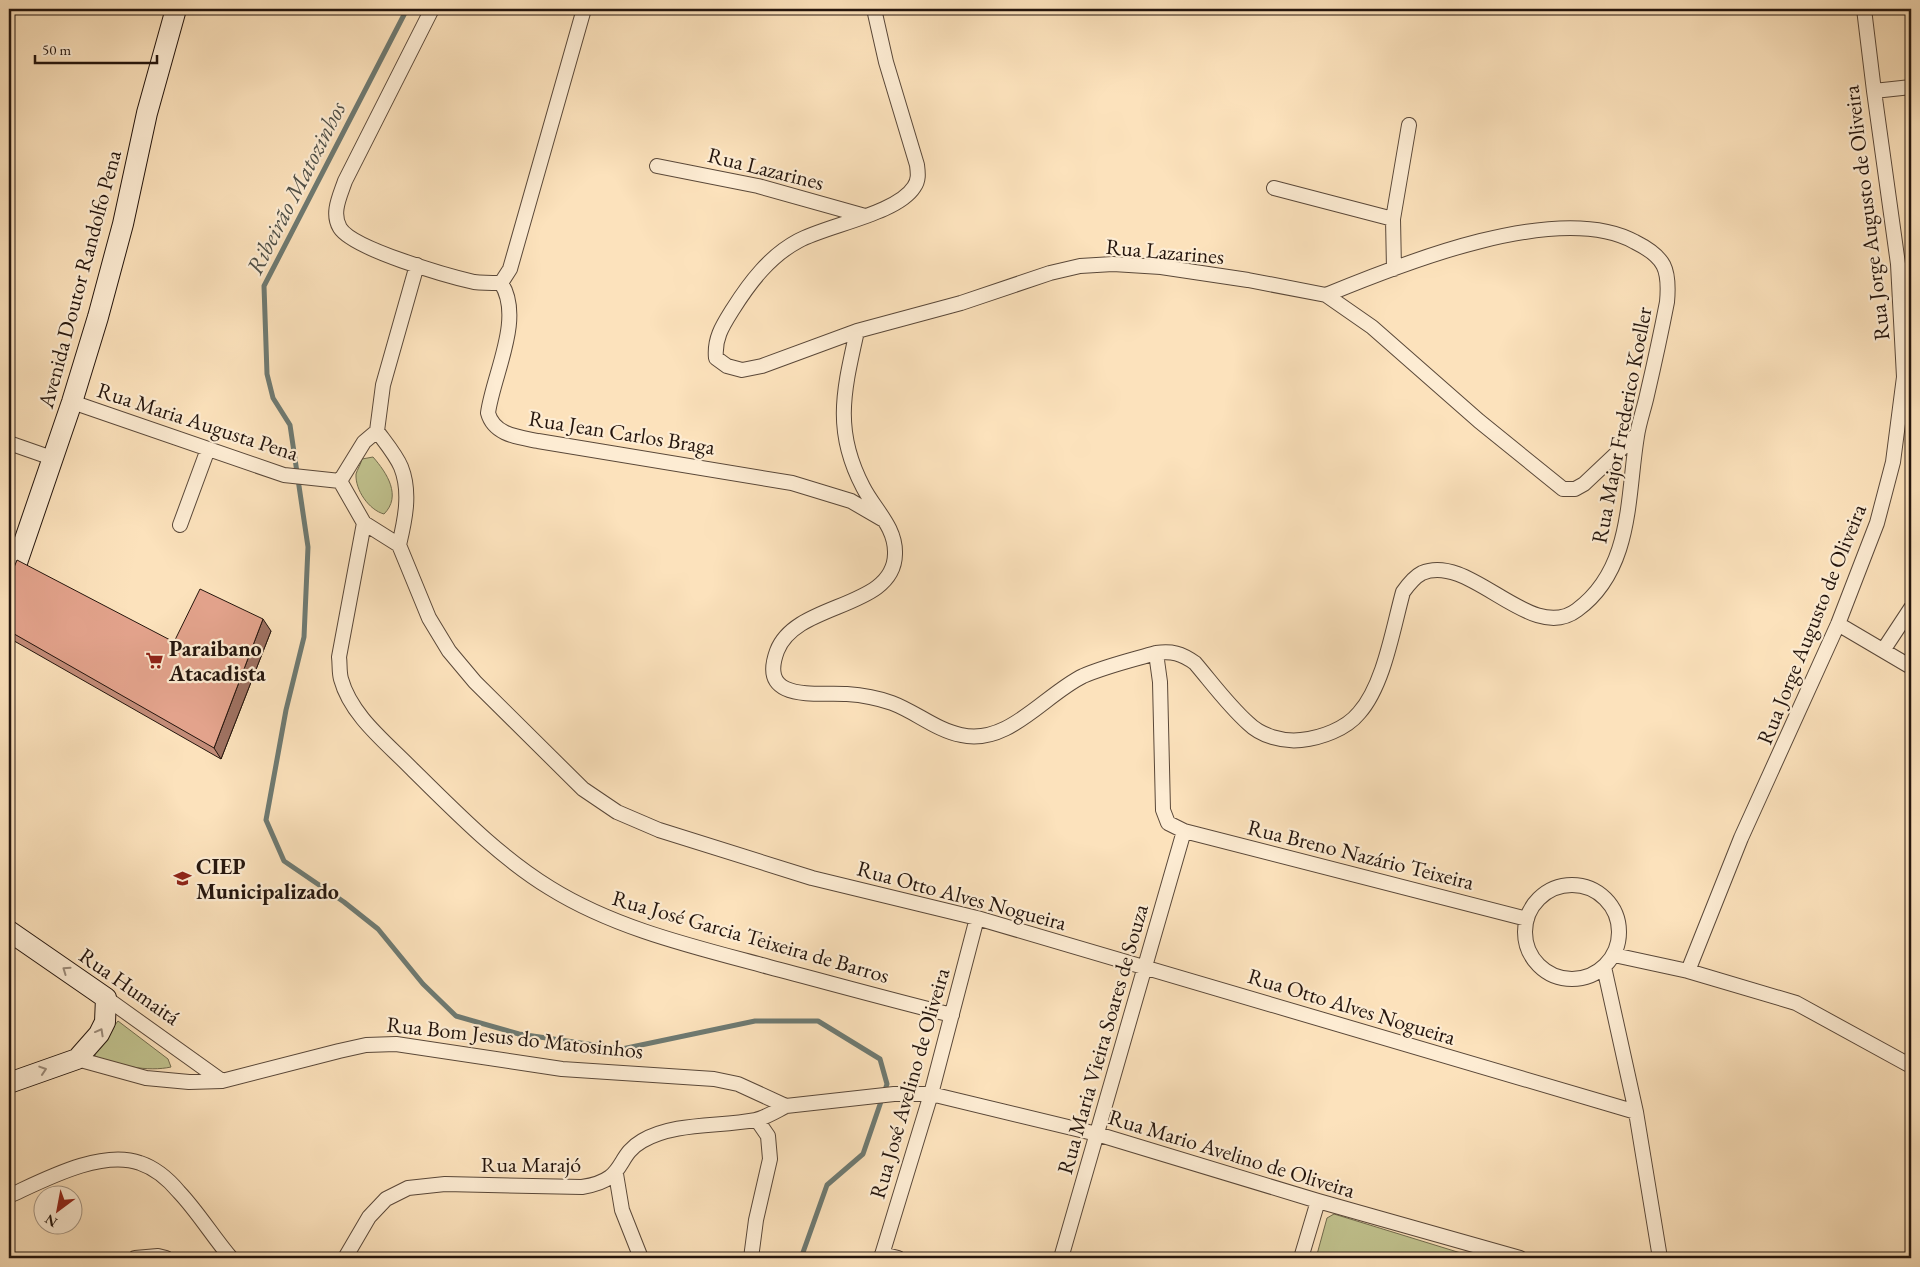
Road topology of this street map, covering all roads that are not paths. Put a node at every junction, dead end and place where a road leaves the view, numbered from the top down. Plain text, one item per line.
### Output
1 (176, 9) edge
2 (432, 9) edge
3 (584, 9) edge
4 (874, 9) edge
5 (1864, 9) edge
6 (1911, 87) edge
7 (1874, 91) junction
8 (1409, 125) dead end
9 (657, 166) dead end
10 (1274, 188) dead end
11 (864, 216) junction
12 (1393, 219) junction
13 (1905, 264) edge
14 (417, 265) junction
15 (1394, 270) junction
16 (501, 283) junction
17 (1326, 295) junction
18 (858, 331) junction
19 (72, 402) junction
20 (1899, 422) junction
21 (1911, 430) edge
22 (377, 431) junction
23 (1637, 434) junction
24 (9, 443) edge
25 (208, 449) junction
26 (52, 458) junction
27 (340, 481) junction
28 (885, 520) junction
29 (364, 523) junction
30 (180, 526) dead end
31 (399, 545) junction
32 (9, 586) edge
33 (1911, 608) edge
34 (1838, 624) junction
35 (1884, 649) junction
36 (1156, 653) junction
37 (1911, 667) edge
38 (1184, 831) junction
39 (977, 918) junction
40 (1527, 919) junction
41 (9, 931) edge
42 (1614, 955) junction
43 (1146, 966) junction
44 (1604, 967) junction
45 (1688, 971) junction
46 (106, 998) junction
47 (952, 1015) junction
48 (77, 1059) junction
49 (1911, 1066) edge
50 (222, 1081) junction
51 (9, 1083) edge
52 (931, 1094) junction
53 (786, 1106) junction
54 (1636, 1112) junction
55 (757, 1120) junction
56 (1097, 1134) junction
57 (616, 1174) junction
58 (9, 1196) edge
59 (1318, 1201) junction
60 (1490, 1254) edge
61 (881, 1256) edge
62 (135, 1258) edge
63 (166, 1258) edge
64 (231, 1258) edge
65 (345, 1258) edge
66 (641, 1258) edge
67 (751, 1258) edge
68 (898, 1258) edge
69 (1061, 1258) edge
70 (1302, 1258) edge
71 (1520, 1258) edge
72 (1660, 1258) edge

1 - 19 main road, Avenida Doutor Randolfo Pena
2 - 14 street
3 - 16 street
4 - 11 street, Rua Lazarines
5 - 7 street, Rua Jorge Augusto de Oliveira
6 - 7 street
7 - 13 street, Rua Jorge Augusto de Oliveira
8 - 12 street
9 - 11 street, Rua Lazarines
10 - 12 street
11 - 18 street, Rua Lazarines
12 - 15 street
13 - 20 street, Rua Jorge Augusto de Oliveira
14 - 16 street
14 - 22 street
15 - 17 street, Rua Major Frederico Koeller
15 - 23 street, Rua Major Frederico Koeller
16 - 28 street, Rua Jean Carlos Braga
17 - 18 street, Rua Lazarines
17 - 23 street, Rua Lazarines
18 - 28 street, Rua Major Frederico Koeller
19 - 25 street, Rua Maria Augusta Pena
19 - 26 main road, Avenida Doutor Randolfo Pena
20 - 21 street
20 - 34 street, Rua Jorge Augusto de Oliveira
22 - 27 street
22 - 31 street
23 - 36 street, Rua Major Frederico Koeller
24 - 26 street
25 - 27 street, Rua Maria Augusta Pena
25 - 30 street
26 - 32 main road, Avenida Doutor Randolfo Pena
27 - 29 street
28 - 36 street, Rua Major Frederico Koeller
29 - 31 street
29 - 47 street, Rua José Garcia Teixeira de Barros
31 - 39 street, Rua Otto Alves Nogueira
33 - 35 street
34 - 35 street
34 - 45 street, Rua Jorge Augusto de Oliveira
35 - 37 street
36 - 38 street
38 - 40 street, Rua Breno Nazário Teixeira
38 - 43 street, Rua Maria Vieira Soares de Souza
39 - 43 street, Rua Otto Alves Nogueira
39 - 47 street, Rua José Avelino de Oliveira
40 - 42 street
40 - 44 street
46 -> 41 main road, Rua Humaitá
42 - 44 street
42 - 45 street
43 - 54 street, Rua Otto Alves Nogueira
43 - 56 street, Rua Maria Vieira Soares de Souza
44 - 54 street
45 - 49 street
48 -> 46 main road
46 - 50 street, Rua Humaitá
47 - 52 street, Rua José Avelino de Oliveira
48 - 50 street, Rua Bom Jesus do Matosinhos
51 -> 48 main road
50 - 53 street, Rua Bom Jesus do Matosinhos
52 - 53 street
52 - 56 street, Rua Mario Avelino de Oliveira
52 - 61 street, Rua José Avelino de Oliveira
53 - 55 street
54 - 72 street
55 - 57 street
55 - 67 street
56 - 59 street, Rua Mario Avelino de Oliveira
56 - 69 street, Rua Maria Vieira Soares de Souza
57 - 65 street, Rua Marajó
57 - 66 street
58 - 64 street
59 - 60 street, Rua Mario Avelino de Oliveira
59 - 70 street
60 - 71 street, Rua Mario Avelino de Oliveira
61 - 68 street
62 - 63 street

